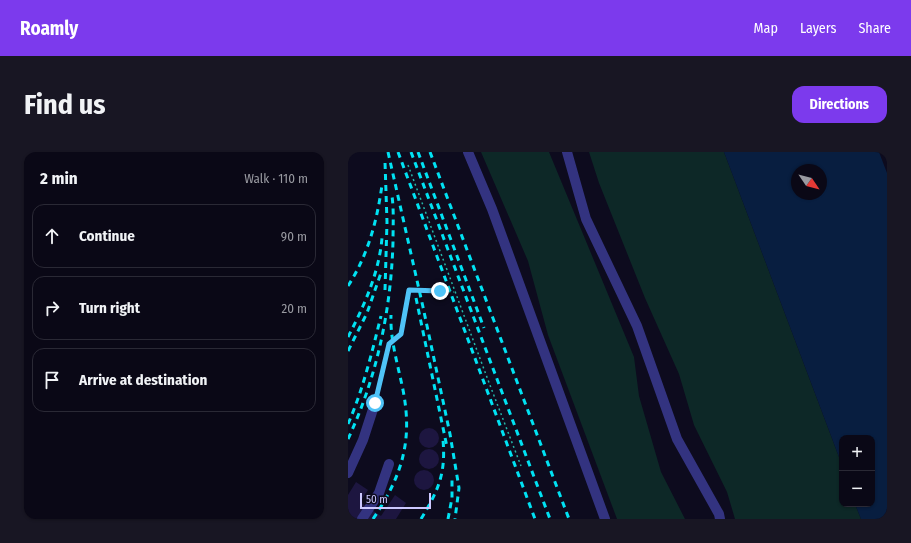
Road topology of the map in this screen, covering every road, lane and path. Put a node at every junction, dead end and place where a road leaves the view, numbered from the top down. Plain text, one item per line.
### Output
1 (468, 152) edge
2 (567, 152) edge
3 (408, 165) dead end
4 (455, 292) junction
5 (375, 403) joint
6 (389, 464) dead end
7 (521, 466) dead end
8 (348, 473) edge
9 (362, 519) edge
10 (605, 519) edge
11 (720, 519) edge

1 - 10 lane
2 - 11 lane
3 - 4 path
4 - 5 path
4 - 7 path
5 - 8 lane
6 - 9 lane

